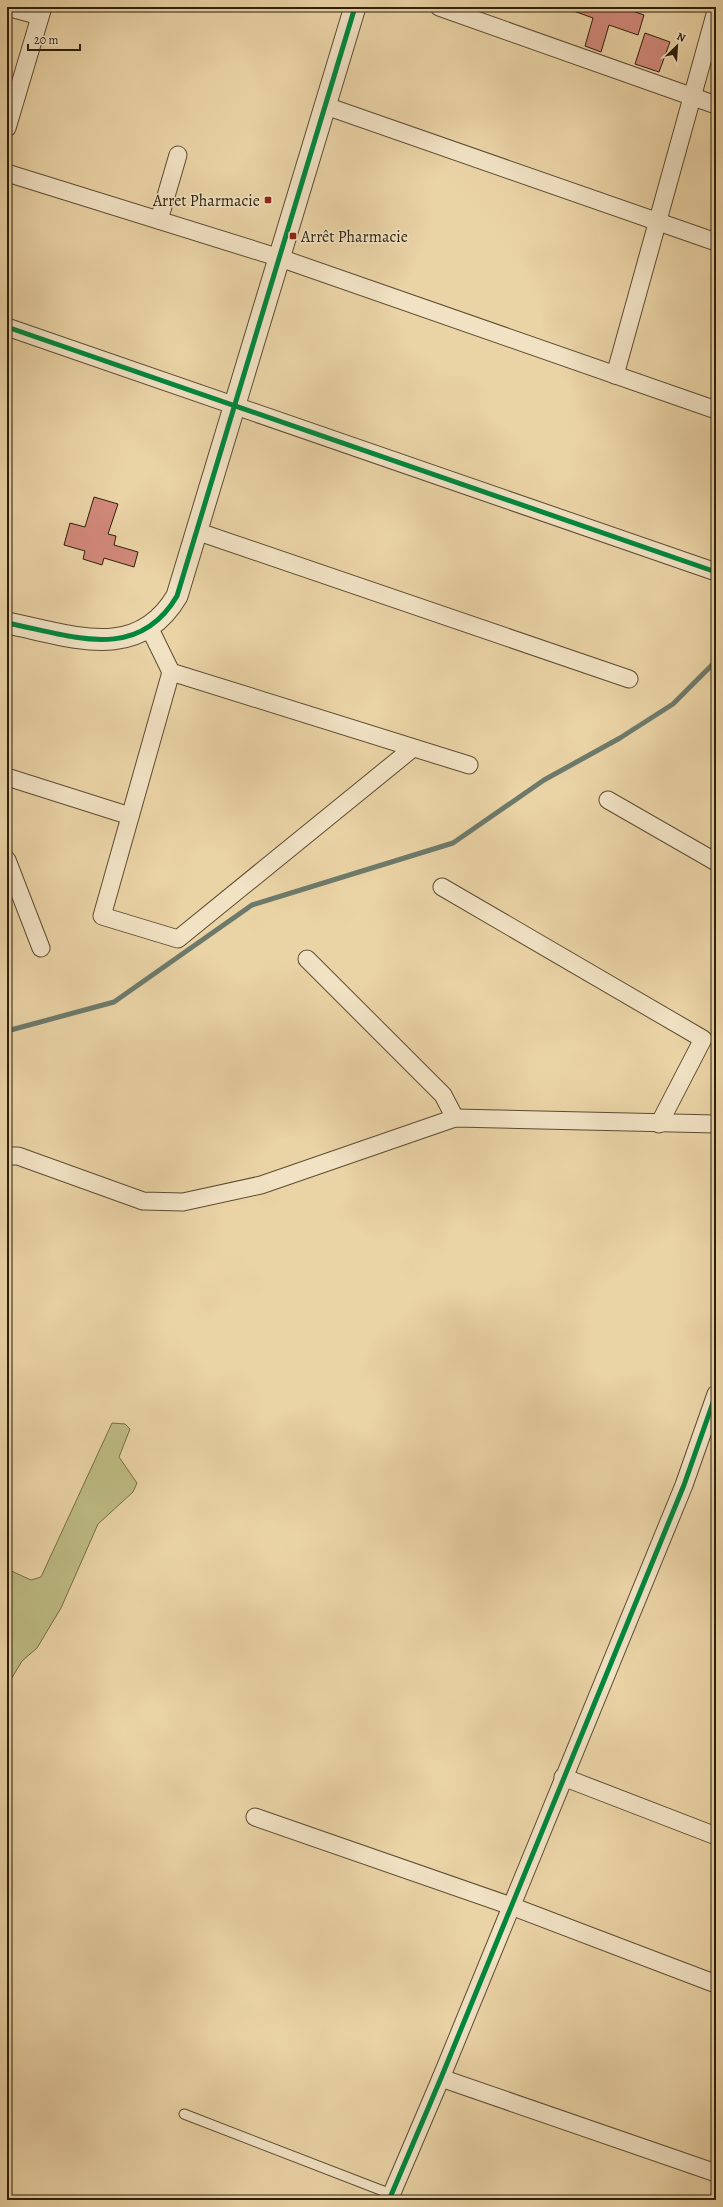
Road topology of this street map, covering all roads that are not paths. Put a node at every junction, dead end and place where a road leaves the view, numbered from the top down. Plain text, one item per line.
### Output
1 (7, 7) edge
2 (355, 7) edge
3 (439, 7) edge
4 (716, 11) edge
5 (41, 12) edge
6 (692, 96) junction
7 (716, 105) edge
8 (326, 106) junction
9 (7, 128) edge
10 (178, 155) dead end
11 (7, 173) edge
12 (159, 220) junction
13 (657, 222) junction
14 (716, 242) edge
15 (280, 258) junction
16 (7, 327) edge
17 (615, 374) junction
18 (234, 406) junction
19 (716, 410) edge
20 (196, 531) junction
21 (716, 572) edge
22 (7, 623) edge
23 (149, 627) junction
24 (170, 672) junction
25 (629, 679) dead end
26 (413, 748) junction
27 (469, 765) dead end
28 (7, 777) edge
29 (608, 800) dead end
30 (130, 816) junction
31 (7, 860) edge
32 (716, 862) edge
33 (442, 887) dead end
34 (41, 948) dead end
35 (307, 959) dead end
36 (455, 1118) junction
37 (659, 1124) junction
38 (716, 1124) edge
39 (7, 1156) edge
40 (716, 1394) edge
41 (563, 1777) junction
42 (255, 1817) dead end
43 (716, 1836) edge
44 (511, 1906) junction
45 (716, 1984) edge
46 (441, 2078) junction
47 (184, 2114) dead end
48 (716, 2173) edge
49 (390, 2197) edge

1 - 5 street
2 - 8 street
3 - 6 street
4 - 6 street
5 - 9 street
6 - 7 street
6 - 13 street
8 - 13 street
8 - 15 street
10 - 12 street
11 - 12 street
12 - 15 street
13 - 14 street
13 - 17 street
15 - 17 street
15 - 18 street
16 - 18 street
17 - 19 street
18 - 20 street
18 - 21 street
20 - 23 street
20 - 25 street
22 - 23 street
23 - 24 street
24 - 26 street
24 - 30 street
26 - 27 street
26 - 30 street
28 - 30 street
29 - 32 street
31 - 34 street
33 - 37 street
35 - 36 street
36 - 37 street
36 - 39 street
37 - 38 street
40 - 41 street
41 - 43 street
41 - 44 street
42 - 44 street
44 - 45 street
44 - 46 street
46 - 48 street
46 - 49 street
47 - 49 lane

